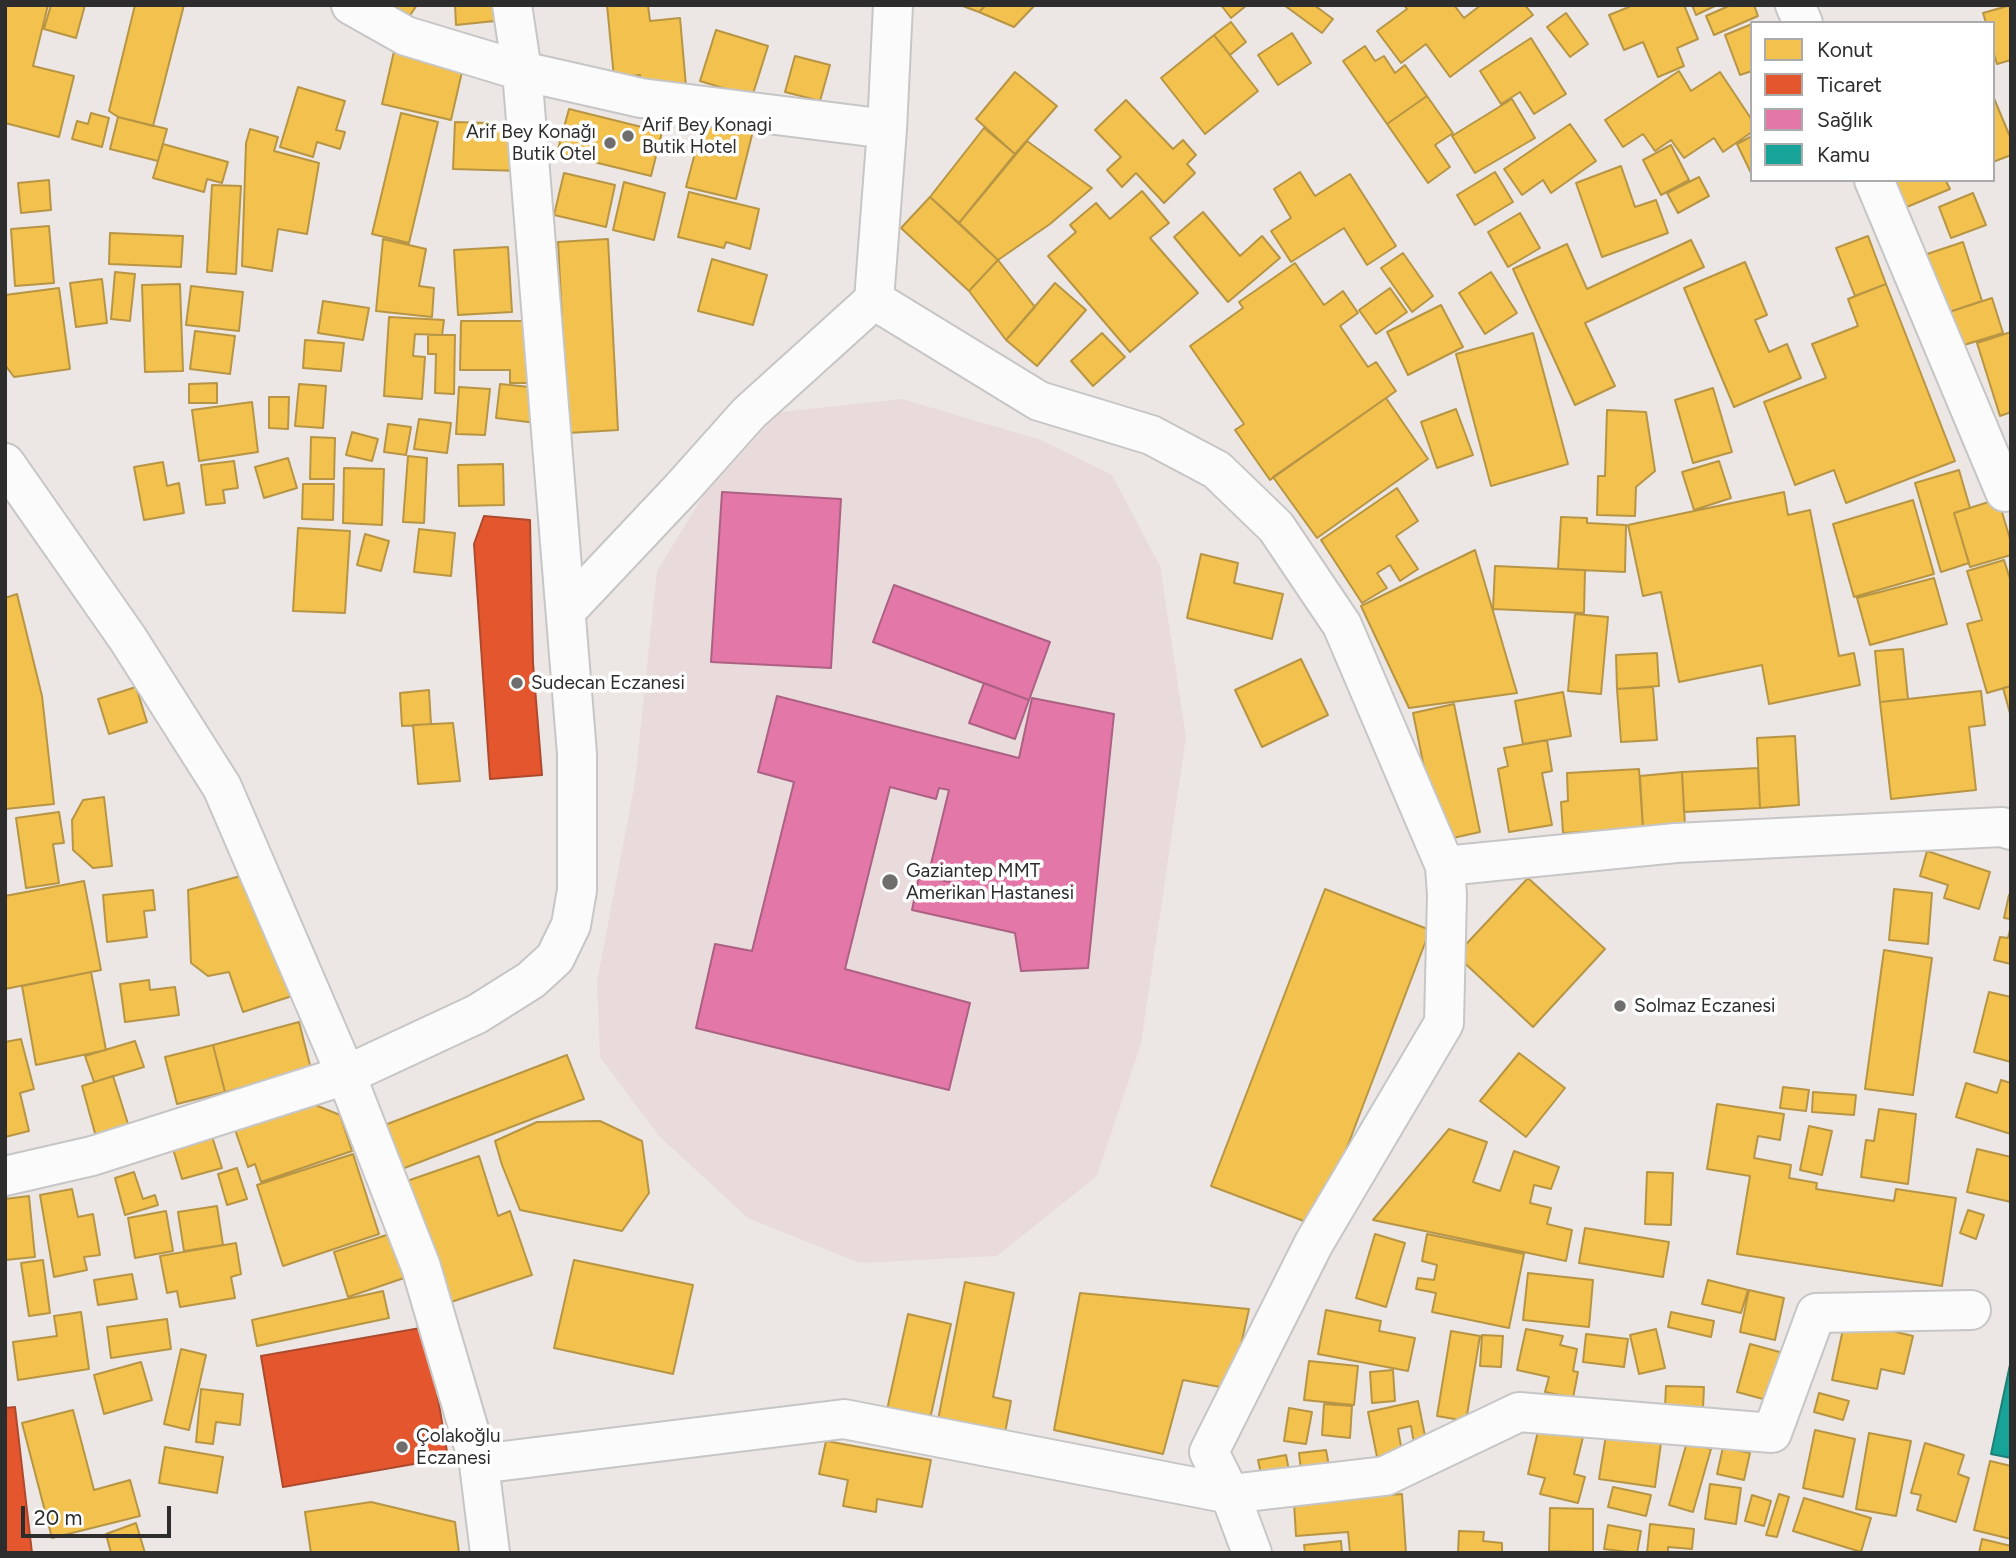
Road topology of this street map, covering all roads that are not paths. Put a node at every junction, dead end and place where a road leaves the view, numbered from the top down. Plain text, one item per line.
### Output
1 (351, 5) edge
2 (512, 5) edge
3 (893, 5) edge
4 (1795, 5) edge
5 (1802, 21) edge
6 (522, 71) junction
7 (887, 129) junction
8 (1875, 182) edge
9 (874, 300) junction
10 (5, 463) edge
11 (2005, 492) dead end
12 (566, 611) junction
13 (2011, 830) edge
14 (1445, 866) junction
15 (346, 1075) junction
16 (5, 1176) edge
17 (1971, 1310) dead end
18 (479, 1464) junction
19 (1230, 1494) junction
20 (490, 1553) edge
21 (1252, 1553) edge

1 - 6 street
2 - 6 street
3 - 7 street
4 - 5 street
6 - 7 street
6 - 12 street
7 - 9 street
8 - 11 street
9 - 12 street
9 - 14 street
10 - 15 street
12 - 15 street
13 - 14 street
14 - 19 street
15 - 16 street
15 - 18 street
17 - 19 street
18 - 19 street
18 - 20 street
19 - 21 street

